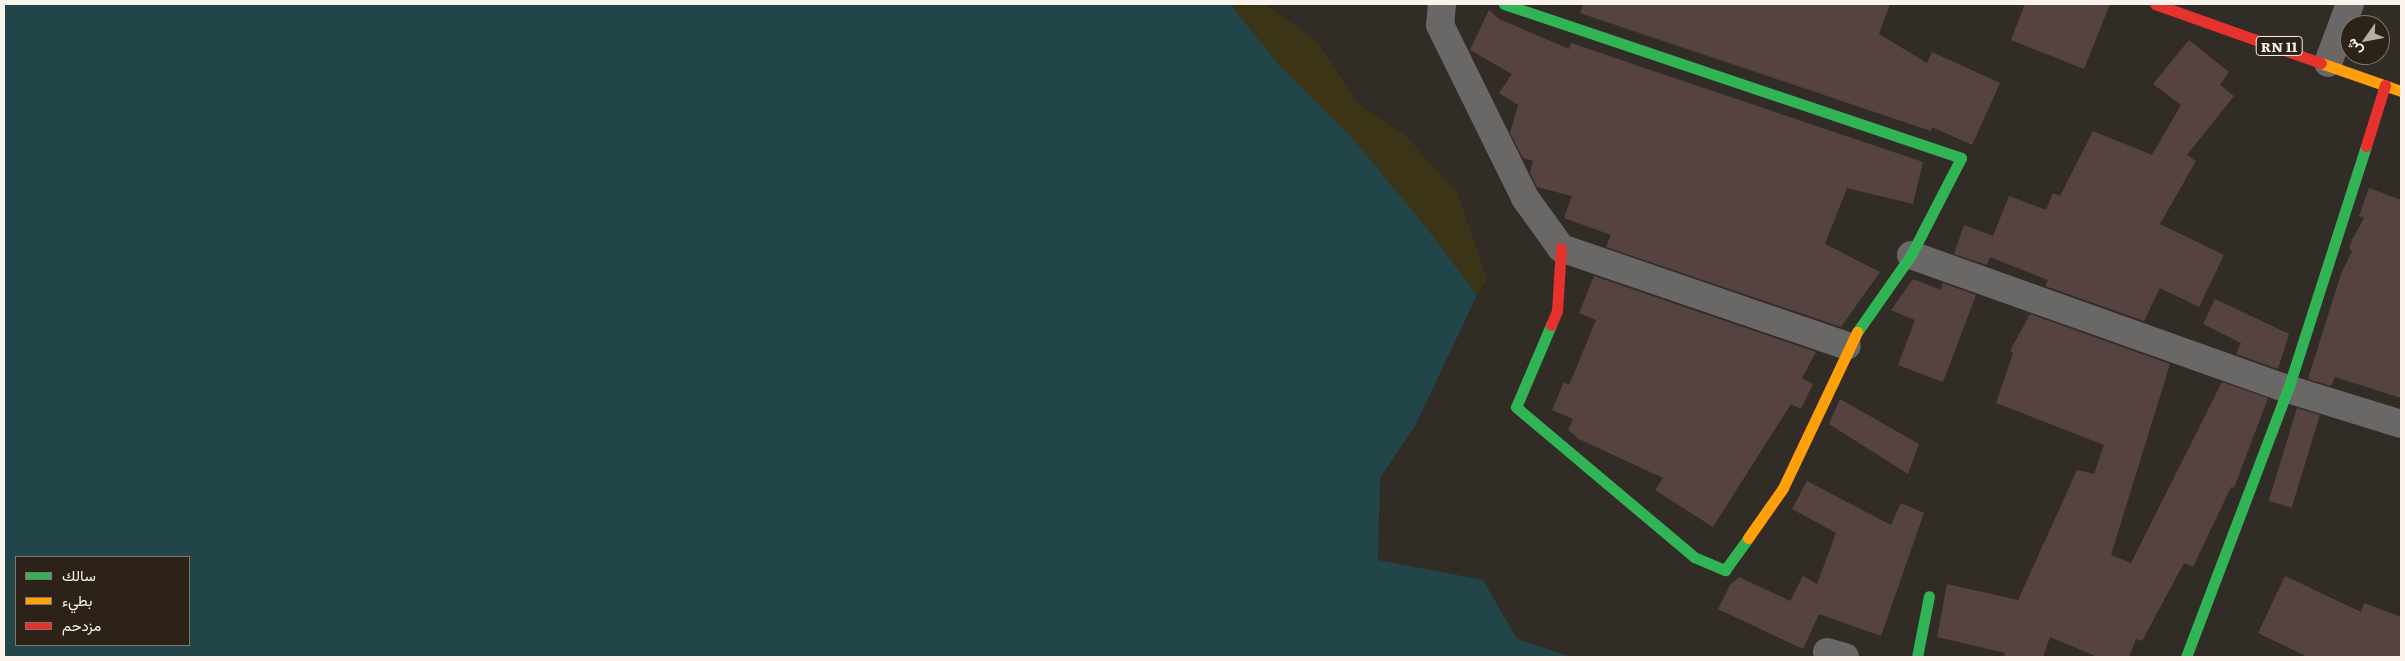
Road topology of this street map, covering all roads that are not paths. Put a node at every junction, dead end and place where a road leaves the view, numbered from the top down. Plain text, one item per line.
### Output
1 (1442, 4) edge
2 (1504, 4) edge
3 (2155, 4) edge
4 (2350, 4) edge
5 (2328, 63) junction
6 (2385, 85) junction
7 (2401, 91) edge
8 (1561, 248) junction
9 (1911, 254) junction
10 (1847, 346) junction
11 (2288, 389) junction
12 (2401, 424) edge
13 (1929, 596) dead end
14 (1917, 657) edge
15 (2186, 657) edge

1 - 8 street
2 - 9 street
3 - 5 street, RN 11
4 - 5 street
5 - 6 street, RN 11
6 - 7 street, RN 11
6 - 11 street
8 - 10 street
8 - 10 street
9 - 10 street
9 - 11 street
11 - 12 street
11 - 15 street
13 - 14 street

